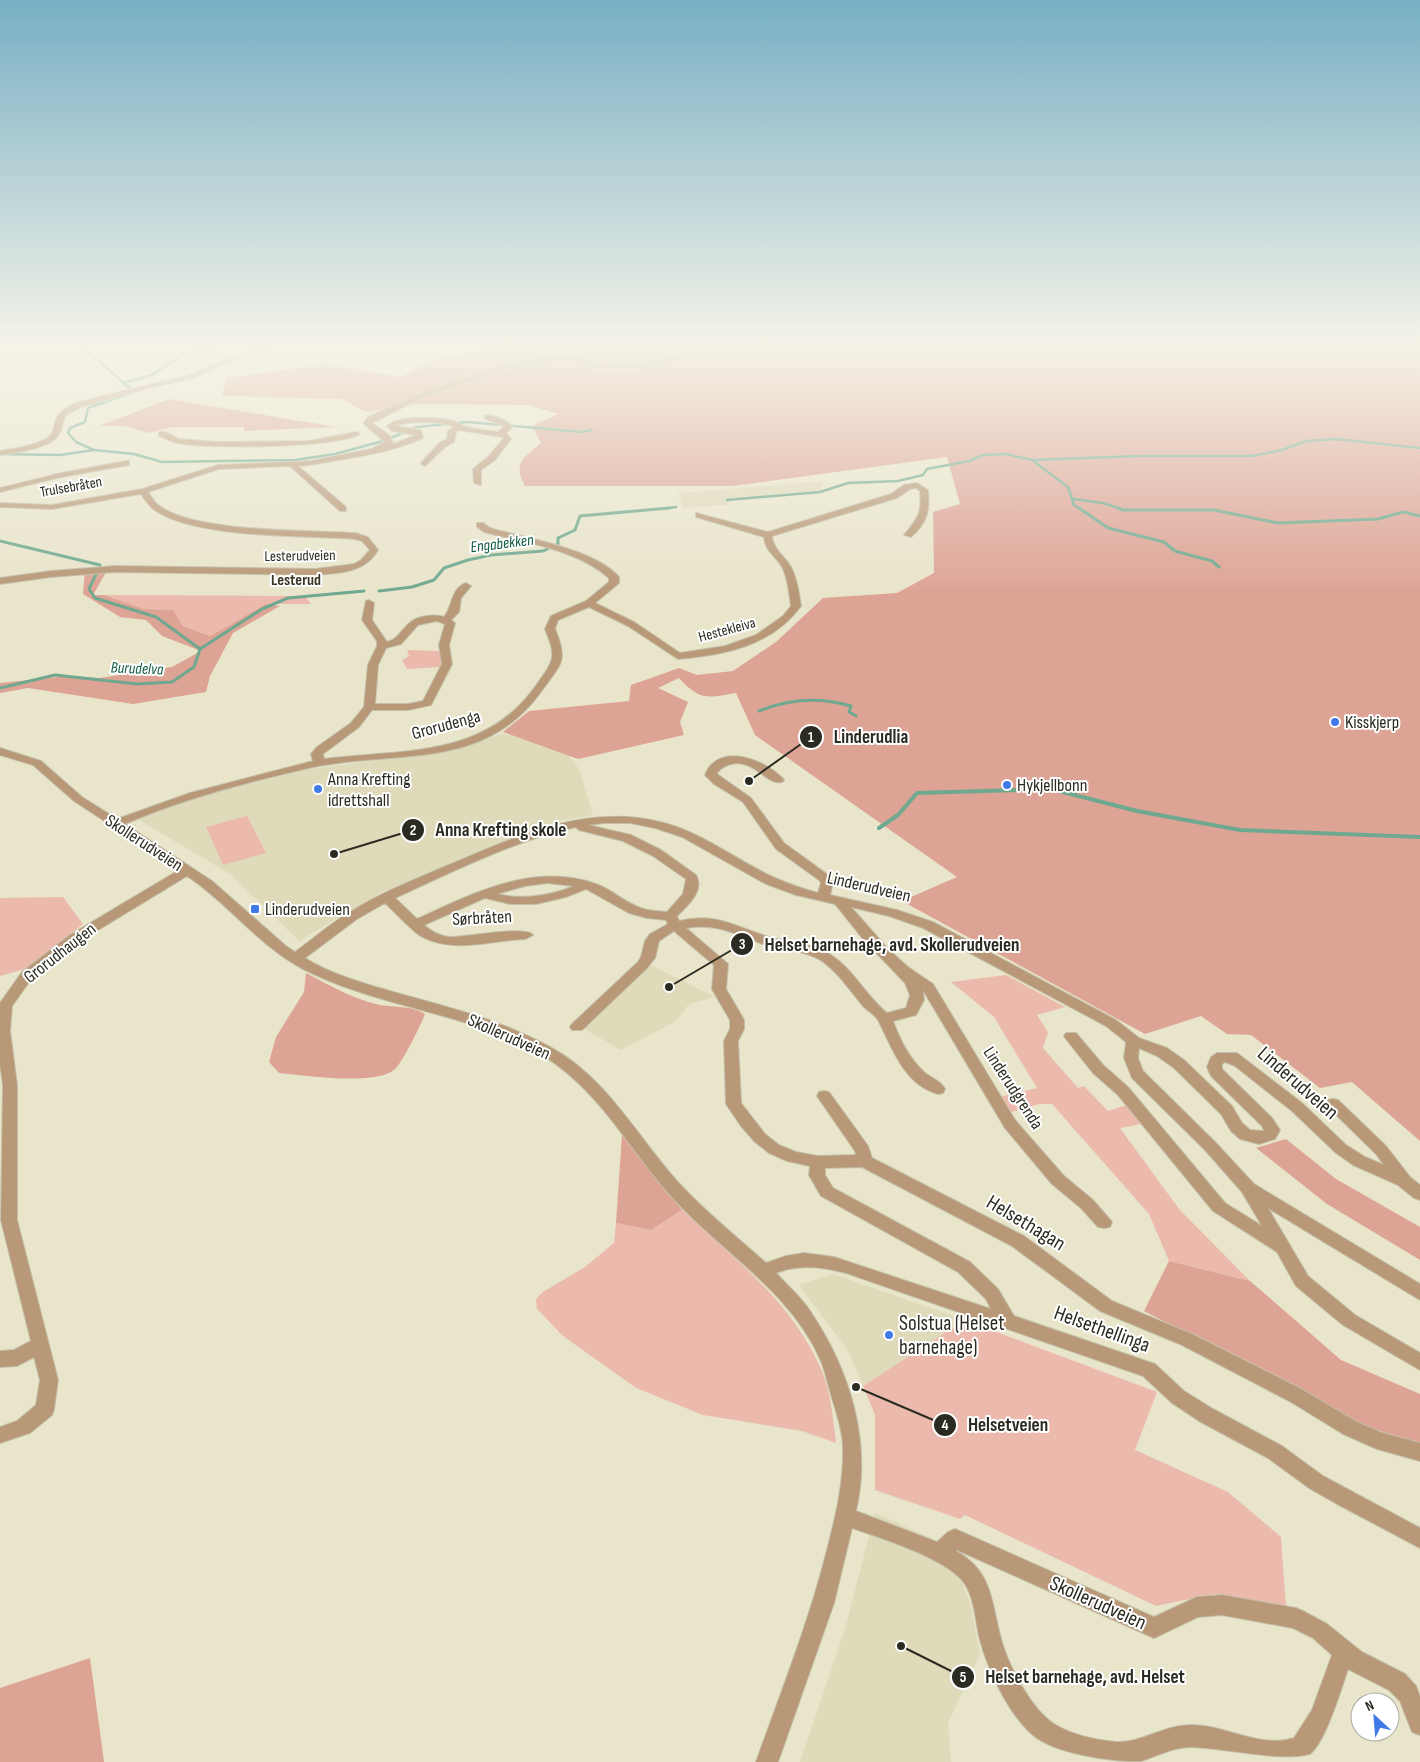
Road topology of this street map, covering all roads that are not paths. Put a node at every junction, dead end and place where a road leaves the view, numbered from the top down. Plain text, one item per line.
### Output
1 (57, 429) edge
2 (375, 429) edge
3 (401, 429) edge
4 (455, 429) edge
5 (474, 429) edge
6 (505, 429) edge
7 (501, 433) junction
8 (162, 434) dead end
9 (356, 434) dead end
10 (217, 444) junction
11 (373, 451) junction
12 (0, 453) edge
13 (126, 463) dead end
14 (425, 464) dead end
15 (293, 465) junction
16 (218, 467) junction
17 (478, 483) dead end
18 (0, 490) edge
19 (143, 491) junction
20 (0, 505) edge
21 (342, 509) dead end
22 (699, 515) dead end
23 (480, 525) dead end
24 (768, 535) junction
25 (908, 535) dead end
26 (0, 581) edge
27 (466, 586) dead end
28 (369, 603) dead end
29 (589, 603) junction
30 (446, 620) junction
31 (382, 646) junction
32 (368, 707) junction
33 (0, 751) edge
34 (319, 763) junction
35 (778, 780) dead end
36 (579, 821) junction
37 (115, 824) junction
38 (186, 871) junction
39 (585, 885) junction
40 (485, 894) junction
41 (823, 896) junction
42 (387, 897) junction
43 (840, 902) junction
44 (673, 921) junction
45 (416, 924) junction
46 (526, 935) dead end
47 (295, 958) junction
48 (902, 969) junction
49 (885, 1018) junction
50 (577, 1027) dead end
51 (1071, 1036) dead end
52 (1134, 1041) junction
53 (938, 1089) dead end
54 (824, 1096) dead end
55 (1333, 1104) dead end
56 (864, 1161) junction
57 (818, 1162) junction
58 (1404, 1181) junction
59 (1248, 1188) junction
60 (1420, 1194) edge
61 (1104, 1222) dead end
62 (1281, 1247) junction
63 (764, 1272) junction
64 (1420, 1293) edge
65 (1007, 1320) junction
66 (1162, 1328) joint
67 (40, 1345) junction
68 (0, 1359) edge
69 (1420, 1362) edge
70 (0, 1435) edge
71 (1420, 1452) edge
72 (846, 1517) junction
73 (1420, 1538) edge
74 (939, 1554) junction
75 (1344, 1651) junction
76 (1420, 1724) edge
77 (767, 1762) edge

1 - 12 street
2 - 11 street
3 - 11 street, Trulsebråten
4 - 14 street
5 - 7 street, Trulsebråten
6 - 7 street
7 - 17 street
8 - 10 street
9 - 10 street
10 - 16 street
11 - 15 street, Trulsebråten
13 - 18 street
15 - 16 street, Trulsebråten
15 - 21 street
16 - 19 street, Trulsebråten
19 - 20 street, Trulsebråten
19 - 26 street, Lesterudveien
22 - 24 street
23 - 29 street, Grorudenga
24 - 25 street
24 - 29 street, Hestekleiva
27 - 30 street
28 - 31 street
29 - 34 street, Grorudenga
30 - 31 street
30 - 32 street
31 - 32 street
32 - 34 street
33 - 37 street, Skollerudveien
34 - 37 street, Grorudenga
35 - 41 street
36 - 41 street, Linderudveien
36 - 42 street, Linderudveien
36 - 44 street
37 - 38 street, Skollerudveien
38 - 47 street, Skollerudveien
38 - 67 street, Grorudhaugen
39 - 40 street, Sørbråten
39 - 40 street, Sørbråten
39 - 44 street, Sørbråten
40 - 45 street, Sørbråten
41 - 43 street, Linderudveien
42 - 45 street, Sørbråten
42 - 47 street, Linderudveien
43 - 48 street, Linderudgrenda
43 - 52 street, Linderudveien
44 - 49 street
44 - 50 street
44 - 57 street, Helsethagan
45 - 46 street, Sørbråten
47 - 63 street, Skollerudveien
48 - 49 street, Linderudgrenda
48 - 61 street, Linderudgrenda
49 - 53 street
51 - 62 street
52 - 58 street, Linderudveien
52 - 59 street
54 - 56 street
55 - 58 street, Linderudveien
56 - 57 street, Helsethagan
56 - 66 street, Helsethagan
57 - 65 street
58 - 60 street, Linderudveien
59 - 62 street
59 - 64 street
62 - 69 street
63 - 65 street, Helsethellinga
63 - 72 street, Skollerudveien
65 - 73 street, Helsethellinga
66 - 71 street, Helsethellinga
67 - 68 street
67 - 70 street, Grorudhaugen
72 - 74 street
72 - 77 street, Skollerudveien
74 - 75 street, Skollerudveien
74 - 75 street
75 - 76 street, Skollerudveien

